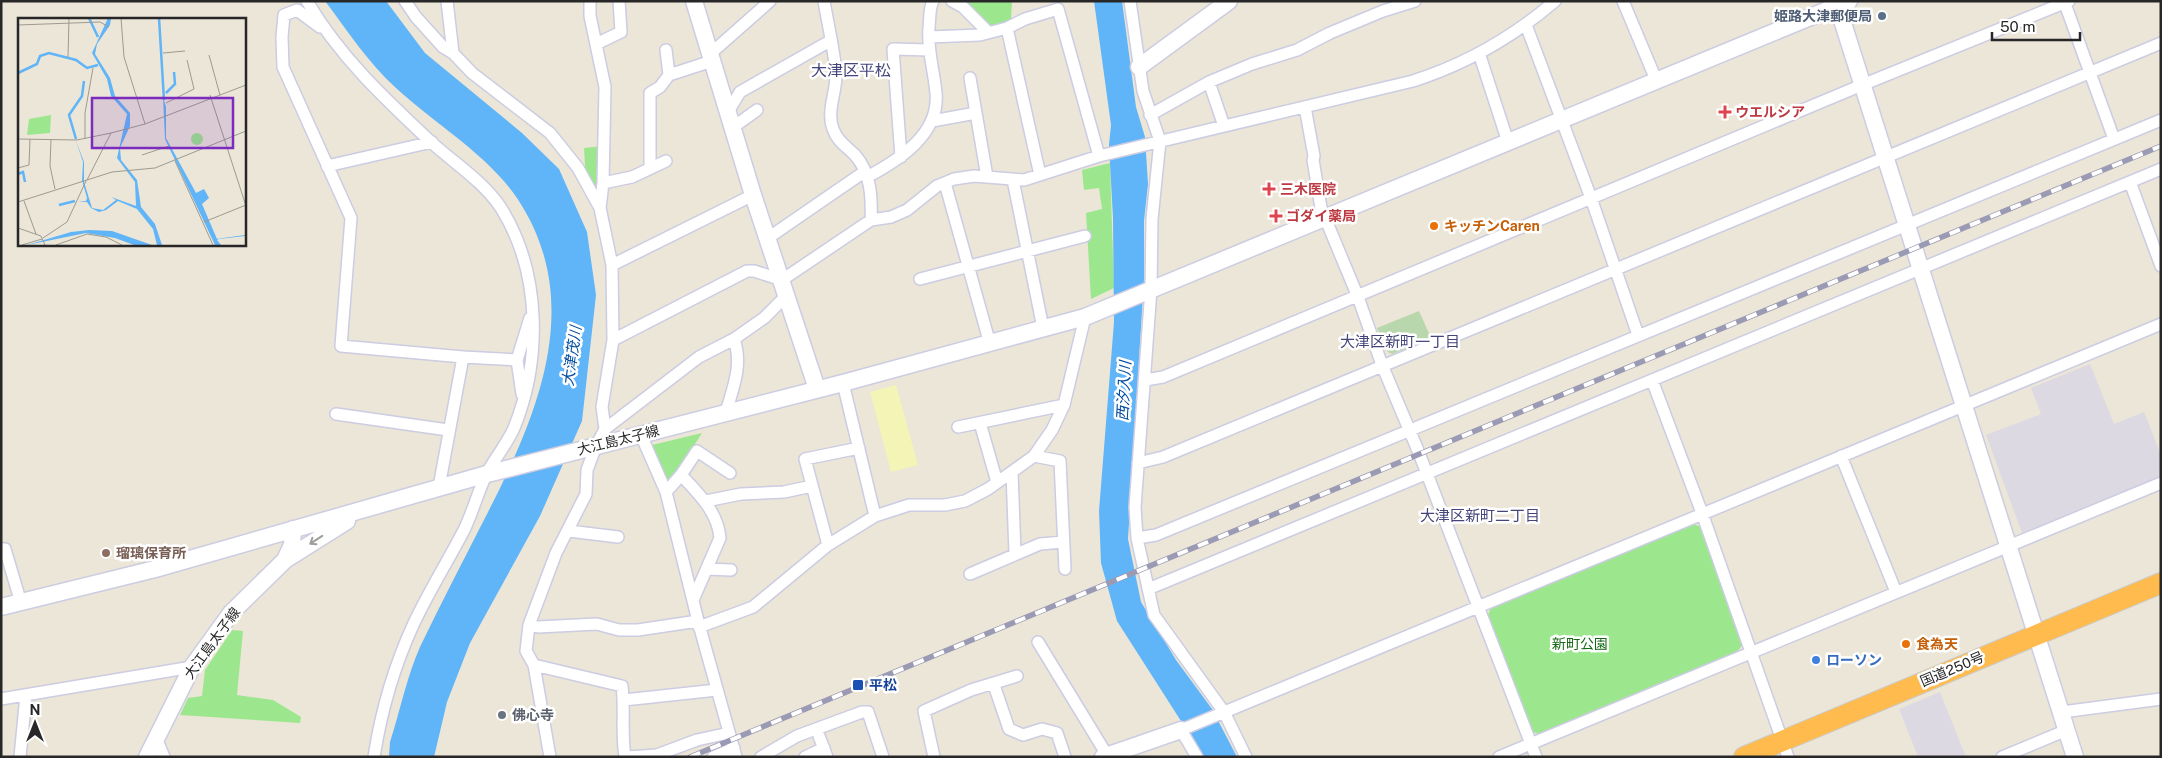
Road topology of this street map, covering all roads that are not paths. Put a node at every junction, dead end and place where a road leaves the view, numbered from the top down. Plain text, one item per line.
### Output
1 (307, 1) edge
2 (405, 1) edge
3 (447, 1) edge
4 (590, 1) edge
5 (619, 1) edge
6 (694, 1) edge
7 (770, 1) edge
8 (824, 1) edge
9 (933, 1) edge
10 (952, 1) edge
11 (1130, 1) edge
12 (1230, 1) edge
13 (1415, 1) edge
14 (1555, 1) edge
15 (1623, 1) edge
16 (2066, 2) edge
17 (1841, 3) edge
18 (295, 6) edge
19 (1526, 25) junction
20 (1007, 28) junction
21 (323, 29) junction
22 (988, 32) junction
23 (928, 38) junction
24 (830, 40) junction
25 (2161, 43) edge
26 (596, 44) junction
27 (666, 50) dead end
28 (929, 50) junction
29 (453, 53) junction
30 (1479, 53) junction
31 (711, 58) junction
32 (1140, 68) junction
33 (2091, 72) junction
34 (669, 75) junction
35 (970, 78) dead end
36 (1209, 82) junction
37 (1657, 82) junction
38 (1862, 85) junction
39 (1305, 107) junction
40 (757, 110) dead end
41 (976, 113) junction
42 (1150, 115) junction
43 (730, 120) junction
44 (1561, 120) junction
45 (2161, 120) edge
46 (932, 121) junction
47 (1224, 126) junction
48 (2114, 139) junction
49 (432, 142) junction
50 (1160, 142) junction
51 (1508, 142) junction
52 (1099, 156) junction
53 (901, 157) junction
54 (1885, 157) junction
55 (666, 161) dead end
56 (327, 166) junction
57 (650, 168) junction
58 (2161, 169) edge
59 (866, 174) junction
60 (1040, 175) junction
61 (987, 177) junction
62 (1013, 180) junction
63 (604, 182) junction
64 (2130, 182) junction
65 (944, 183) junction
66 (753, 195) junction
67 (1591, 198) junction
68 (600, 208) junction
69 (1326, 218) junction
70 (871, 220) junction
71 (1906, 226) junction
72 (1085, 236) dead end
73 (768, 238) junction
74 (1027, 250) junction
75 (612, 266) junction
76 (968, 266) junction
77 (2161, 266) edge
78 (1920, 268) junction
79 (1615, 271) junction
80 (920, 279) dead end
81 (784, 287) junction
82 (1150, 289) junction
83 (1358, 297) junction
84 (533, 306) junction
85 (1085, 317) junction
86 (2161, 324) edge
87 (1043, 328) junction
88 (1638, 335) junction
89 (734, 339) junction
90 (613, 340) junction
91 (990, 344) junction
92 (463, 358) junction
93 (517, 360) junction
94 (1382, 365) junction
95 (1145, 380) junction
96 (1652, 380) junction
97 (843, 383) junction
98 (816, 389) junction
99 (523, 401) junction
100 (1064, 405) junction
101 (1965, 406) junction
102 (726, 412) junction
103 (336, 414) dead end
104 (980, 423) junction
105 (958, 427) dead end
106 (605, 428) junction
107 (448, 430) junction
108 (1410, 430) junction
109 (641, 435) junction
110 (592, 447) junction
111 (859, 448) junction
112 (1034, 456) junction
113 (1841, 456) junction
114 (1138, 463) junction
115 (1012, 472) junction
116 (1426, 472) junction
117 (492, 473) junction
118 (730, 473) dead end
119 (681, 475) junction
120 (997, 482) junction
121 (2161, 483) edge
122 (812, 486) junction
123 (439, 487) junction
124 (666, 492) junction
125 (706, 501) junction
126 (374, 507) junction
127 (1702, 513) junction
128 (876, 516) junction
129 (293, 530) junction
130 (569, 531) junction
131 (618, 537) dead end
132 (1137, 538) junction
133 (1063, 542) junction
134 (828, 545) junction
135 (2009, 545) junction
136 (1, 549) edge
137 (1016, 554) junction
138 (285, 560) junction
139 (707, 569) junction
140 (1064, 569) dead end
141 (731, 570) dead end
142 (970, 574) dead end
143 (2161, 583) edge
144 (1148, 589) junction
145 (1896, 592) junction
146 (693, 600) junction
147 (21, 603) junction
148 (1, 607) edge
149 (1478, 607) junction
150 (698, 624) junction
151 (529, 625) junction
152 (2036, 633) junction
153 (1038, 642) dead end
154 (1751, 652) junction
155 (534, 665) junction
156 (192, 667) junction
157 (1017, 676) dead end
158 (994, 685) junction
159 (717, 690) junction
160 (26, 694) junction
161 (1, 699) edge
162 (2161, 699) edge
163 (624, 700) junction
164 (1224, 712) junction
165 (2062, 712) junction
166 (1181, 730) junction
167 (2067, 730) junction
168 (729, 733) junction
169 (819, 736) dead end
170 (156, 738) junction
171 (1531, 744) junction
172 (1786, 749) edge
173 (784, 752) edge
174 (735, 753) edge
175 (825, 753) edge
176 (1105, 756) edge
177 (20, 757) edge
178 (148, 757) edge
179 (164, 757) edge
180 (374, 757) edge
181 (550, 757) edge
182 (626, 757) edge
183 (714, 757) edge
184 (761, 757) edge
185 (805, 757) edge
186 (883, 757) edge
187 (934, 757) edge
188 (1065, 757) edge
189 (1197, 757) edge
190 (1246, 757) edge
191 (1499, 757) edge
192 (1536, 757) edge
193 (1744, 757) edge
194 (2002, 757) edge
195 (2075, 757) edge

1 - 21 street
2 - 29 street
3 - 29 street
4 - 26 street
5 - 26 street
6 - 31 street
7 - 31 street
8 - 24 street
9 - 23 street
10 - 22 street
11 - 32 street
12 - 32 street
13 - 36 street
14 - 19 street
15 - 37 street
16 - 33 street
16 - 38 street
17 - 37 street, 大江島太子線
17 - 38 street
18 - 21 street
18 - 56 street
19 - 30 street
19 - 44 street
20 - 22 street
20 - 52 street
20 - 60 street
21 - 49 street
22 - 23 street
23 - 28 street
24 - 43 street
24 - 59 street
25 - 33 street
26 - 63 street
27 - 34 street
28 - 46 street
28 - 53 street
29 - 68 street
30 - 39 street
30 - 51 street
31 - 34 street
31 - 43 street
32 - 42 street
33 - 48 street
33 - 54 street
34 - 57 street
35 - 41 street
36 - 42 street
36 - 47 street
37 - 44 street, 大江島太子線
38 - 54 street
38 - 67 street
39 - 47 street
39 - 69 street
40 - 43 street
41 - 46 street
41 - 61 street
42 - 50 street
43 - 66 street
44 - 51 street, 大江島太子線
44 - 67 street
45 - 48 street
46 - 53 street
47 - 50 street
48 - 71 street
49 - 56 street
49 - 84 street
50 - 52 street
50 - 82 street
51 - 69 street, 大江島太子線
52 - 60 street
53 - 59 street
54 - 71 street
54 - 79 street
55 - 57 street
56 - 92 street
57 - 63 street
58 - 64 street
59 - 70 street
59 - 73 street
60 - 62 street
61 - 62 street
61 - 65 street
62 - 74 street
63 - 68 street
64 - 77 street
64 - 78 street
65 - 70 street
65 - 76 street
66 - 73 street
66 - 75 street
67 - 79 street
67 - 83 street
68 - 75 street
69 - 82 street, 大江島太子線
69 - 83 street
70 - 81 street
71 - 78 street
71 - 88 street
72 - 74 street
73 - 81 street
74 - 76 street
74 - 87 street
75 - 90 street
76 - 80 street
76 - 91 street
78 - 96 street
78 - 101 street
79 - 88 street
79 - 94 street
81 - 89 street
81 - 90 street
81 - 98 street
82 - 85 street, 大江島太子線
82 - 95 street
83 - 94 street
83 - 95 street
84 - 93 street
84 - 99 street
85 - 87 street, 大江島太子線
85 - 100 street
86 - 101 street
87 - 91 street, 大江島太子線
88 - 108 street
89 - 102 street
89 - 106 street
90 - 106 street
91 - 97 street, 大江島太子線
92 - 93 street
92 - 107 street
93 - 99 street
94 - 108 street
94 - 114 street
95 - 114 street
96 - 116 street
96 - 127 street
97 - 98 street, 大江島太子線
97 - 111 street
98 - 102 street, 大江島太子線
99 - 117 street
100 - 104 street
100 - 112 street
101 - 113 street
101 - 135 street
102 - 109 street, 大江島太子線
103 - 107 street
104 - 105 street
104 - 120 street
106 - 110 street
107 - 123 street
108 - 116 street
108 - 132 street
109 - 110 street, 大江島太子線
109 - 124 street
110 - 117 street, 大江島太子線
110 - 130 street
111 - 122 street
111 - 128 street
112 - 115 street
112 - 133 street
113 - 127 street
113 - 145 street
114 - 132 street
115 - 120 street
115 - 137 street
116 - 144 street
116 - 149 street
117 - 123 street, 大江島太子線
117 - 180 street
118 - 119 street
119 - 124 street
119 - 125 street
120 - 128 street
121 - 135 street
122 - 125 street
122 - 134 street
123 - 126 street, 大江島太子線
124 - 146 street
125 - 139 street
126 - 129 street, 大江島太子線
126 -> 138 street
127 - 149 street
127 - 154 street
128 - 134 street
129 - 138 street, 大江島太子線
129 - 147 street
130 - 131 street
130 - 151 street
132 - 144 street
133 - 137 street
133 - 140 street
134 - 150 street
135 - 145 street
135 - 152 street
136 - 147 street
137 - 142 street
138 - 156 street, 大江島太子線
139 - 141 street
139 - 146 street
143 - 152 highway, 国道250号
144 - 164 street
145 - 154 street
146 - 150 street
147 - 148 street
149 - 164 street
149 - 171 street
150 - 151 street
150 - 159 street
151 - 155 street
152 - 165 street
152 - 172 highway, 国道250号
153 - 176 street
154 - 171 street
154 - 172 street
155 - 163 street
155 - 181 street
156 - 160 street
156 - 170 street, 大江島太子線
157 - 158 street
158 - 187 street
158 - 188 street
159 - 163 street
159 - 168 street
160 - 161 street
160 - 177 street
162 - 165 street
163 - 182 street
164 - 166 street
164 - 190 street
165 - 167 street
166 - 176 street
166 - 189 street
167 - 194 street
167 - 195 street
168 - 174 street
168 - 182 street
169 - 175 street
170 - 178 street, 大江島太子線
170 - 179 street
171 - 191 street
171 - 192 street
172 - 193 highway, 国道250号
173 - 184 street
173 - 186 street
174 - 183 street
175 - 185 street

